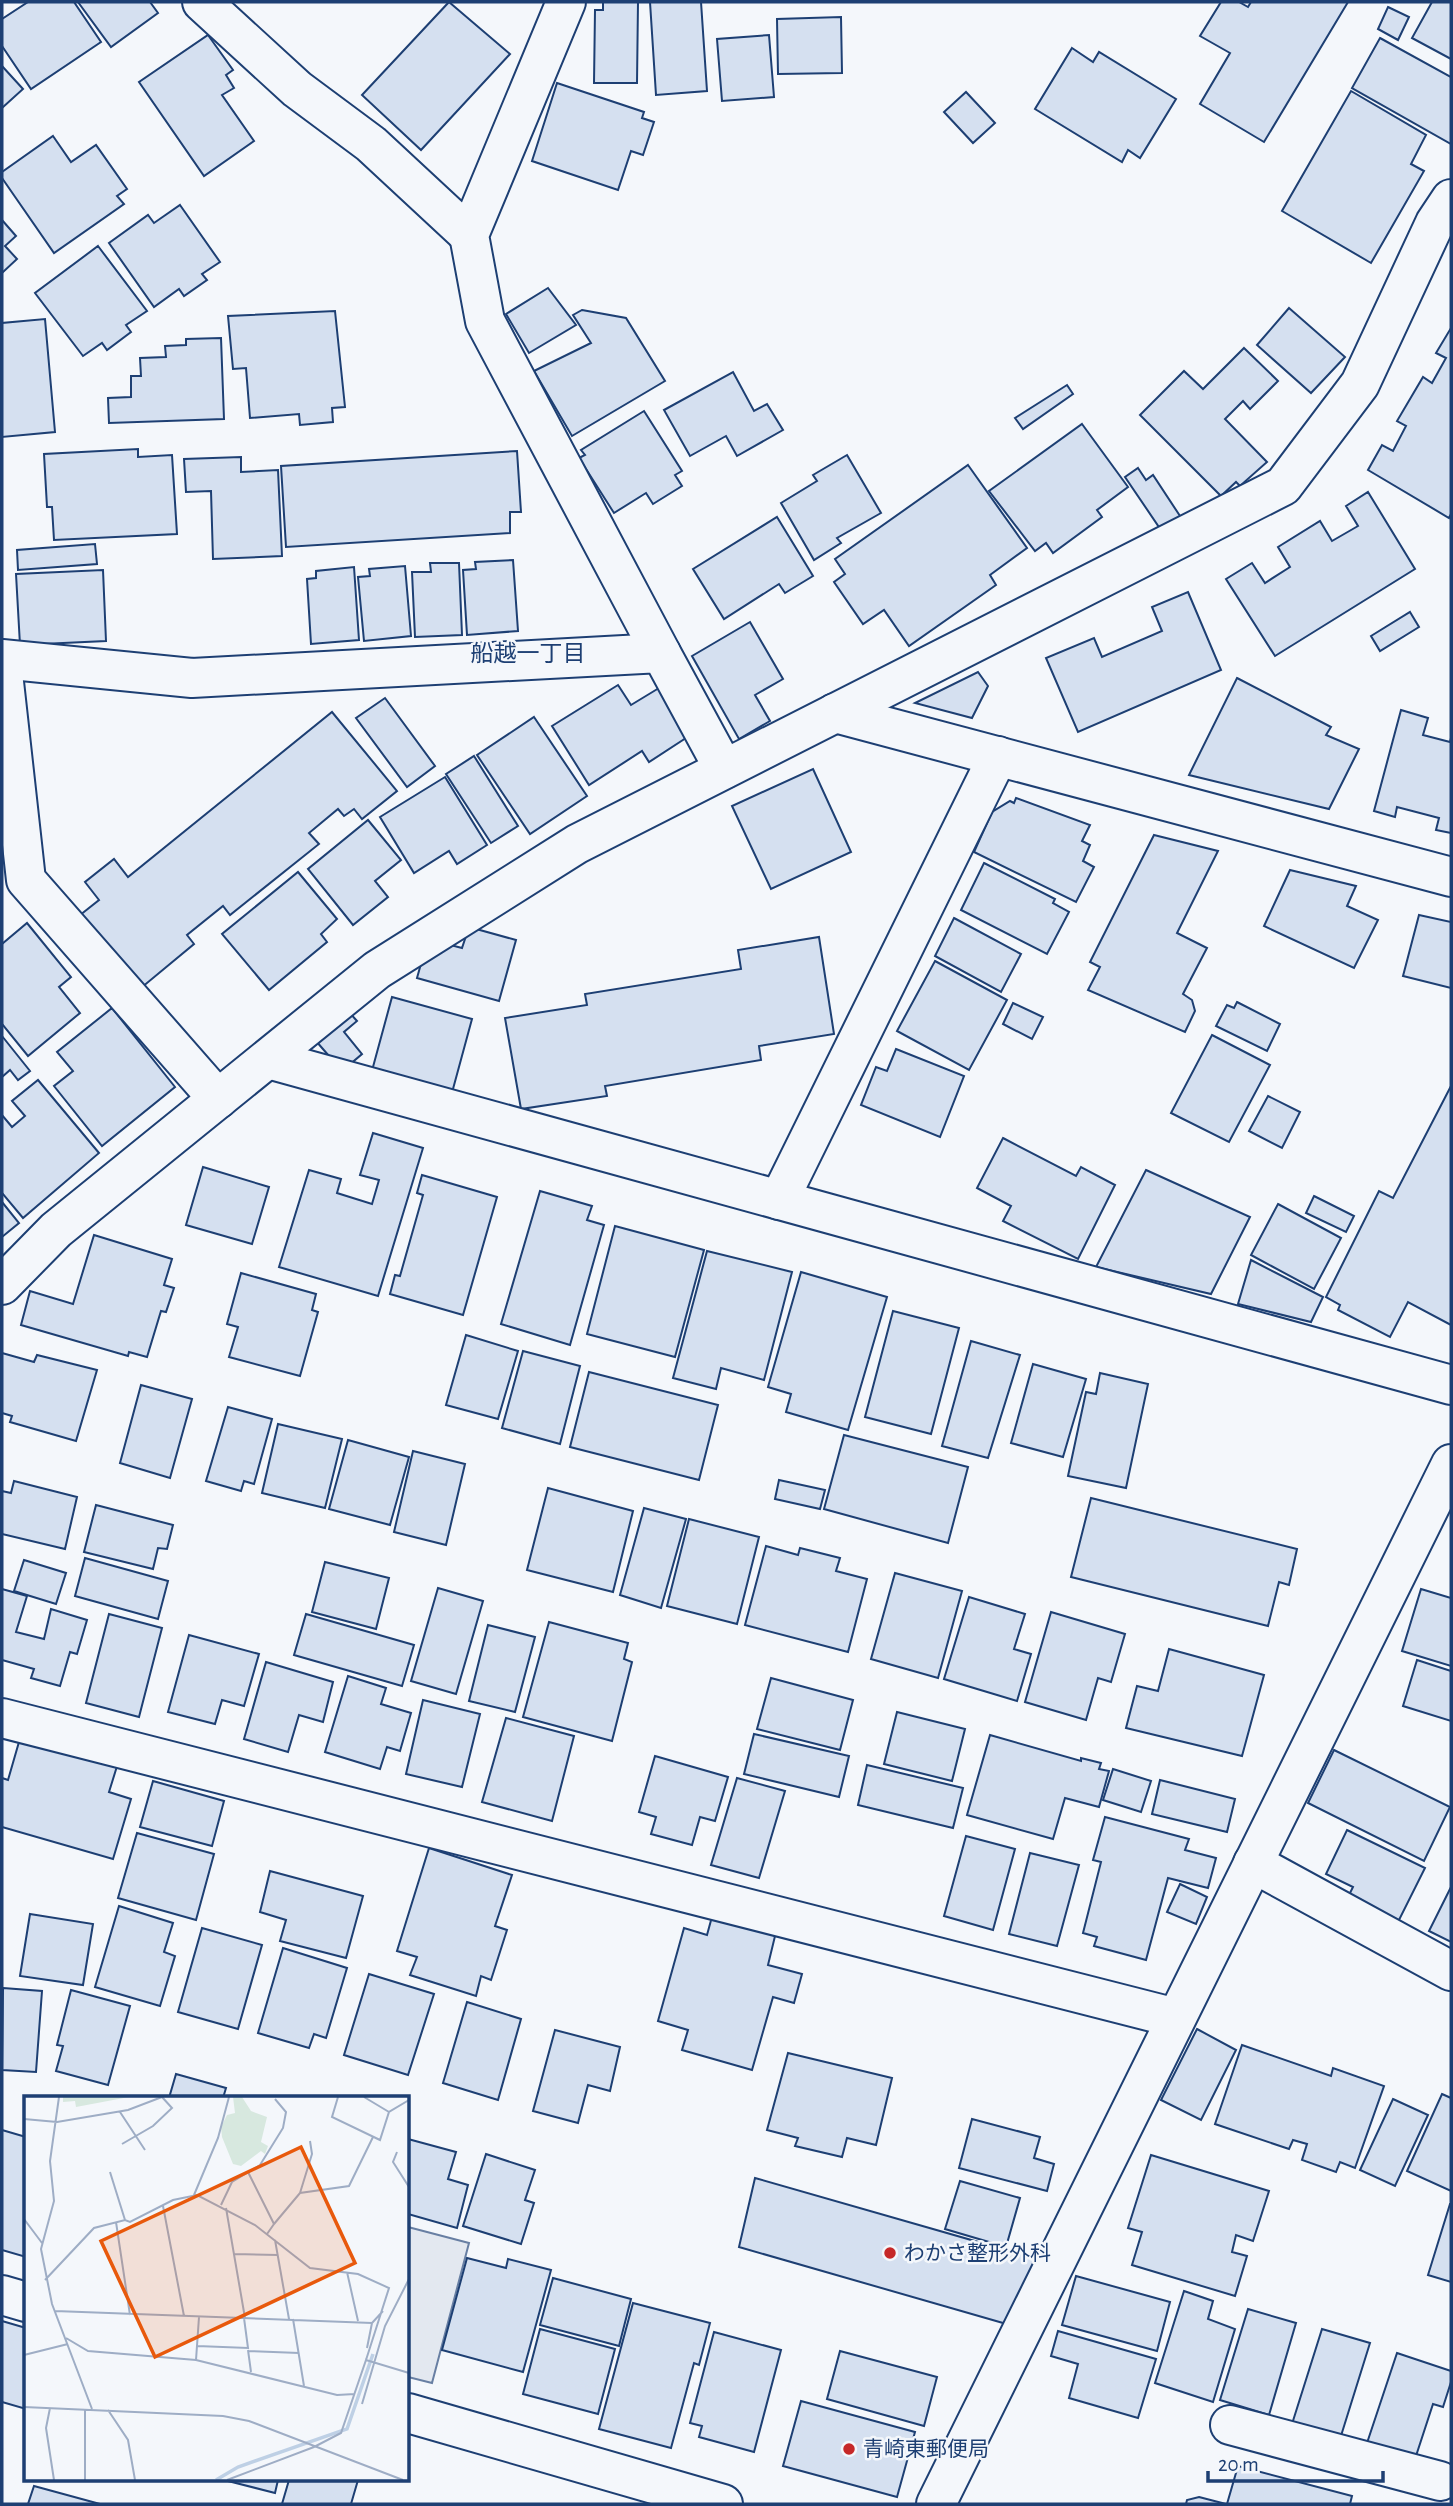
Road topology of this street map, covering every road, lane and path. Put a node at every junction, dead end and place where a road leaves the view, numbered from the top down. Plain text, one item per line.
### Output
1 (202, 2) edge
2 (566, 2) edge
3 (1451, 199) edge
4 (469, 235) junction
5 (661, 653) junction
6 (2, 661) edge
7 (835, 713) junction
8 (998, 756) junction
9 (724, 769) junction
10 (1451, 877) edge
11 (268, 1059) junction
12 (218, 1099) junction
13 (779, 1200) junction
14 (2, 1285) edge
15 (1451, 1385) edge
16 (1451, 1464) edge
17 (2, 1718) edge
18 (1253, 1863) junction
19 (1451, 1970) edge
20 (1176, 2018) junction
21 (2, 2295) edge
22 (24, 2301) edge
23 (410, 2414) edge
24 (1230, 2425) dead end
25 (1439, 2483) edge
26 (723, 2504) edge
27 (936, 2504) edge

1 - 4 street
2 - 4 street
3 - 7 street
4 - 5 street
5 - 6 street
5 - 9 street
6 - 12 street
7 - 8 street
7 - 9 street
8 - 10 street
8 - 13 street
9 - 11 street
11 - 12 street
11 - 13 street
12 - 14 street
13 - 15 street
16 - 18 street
17 - 20 street
18 - 19 street
18 - 20 street
20 - 27 street
21 - 22 street
23 - 26 street
24 - 25 street

